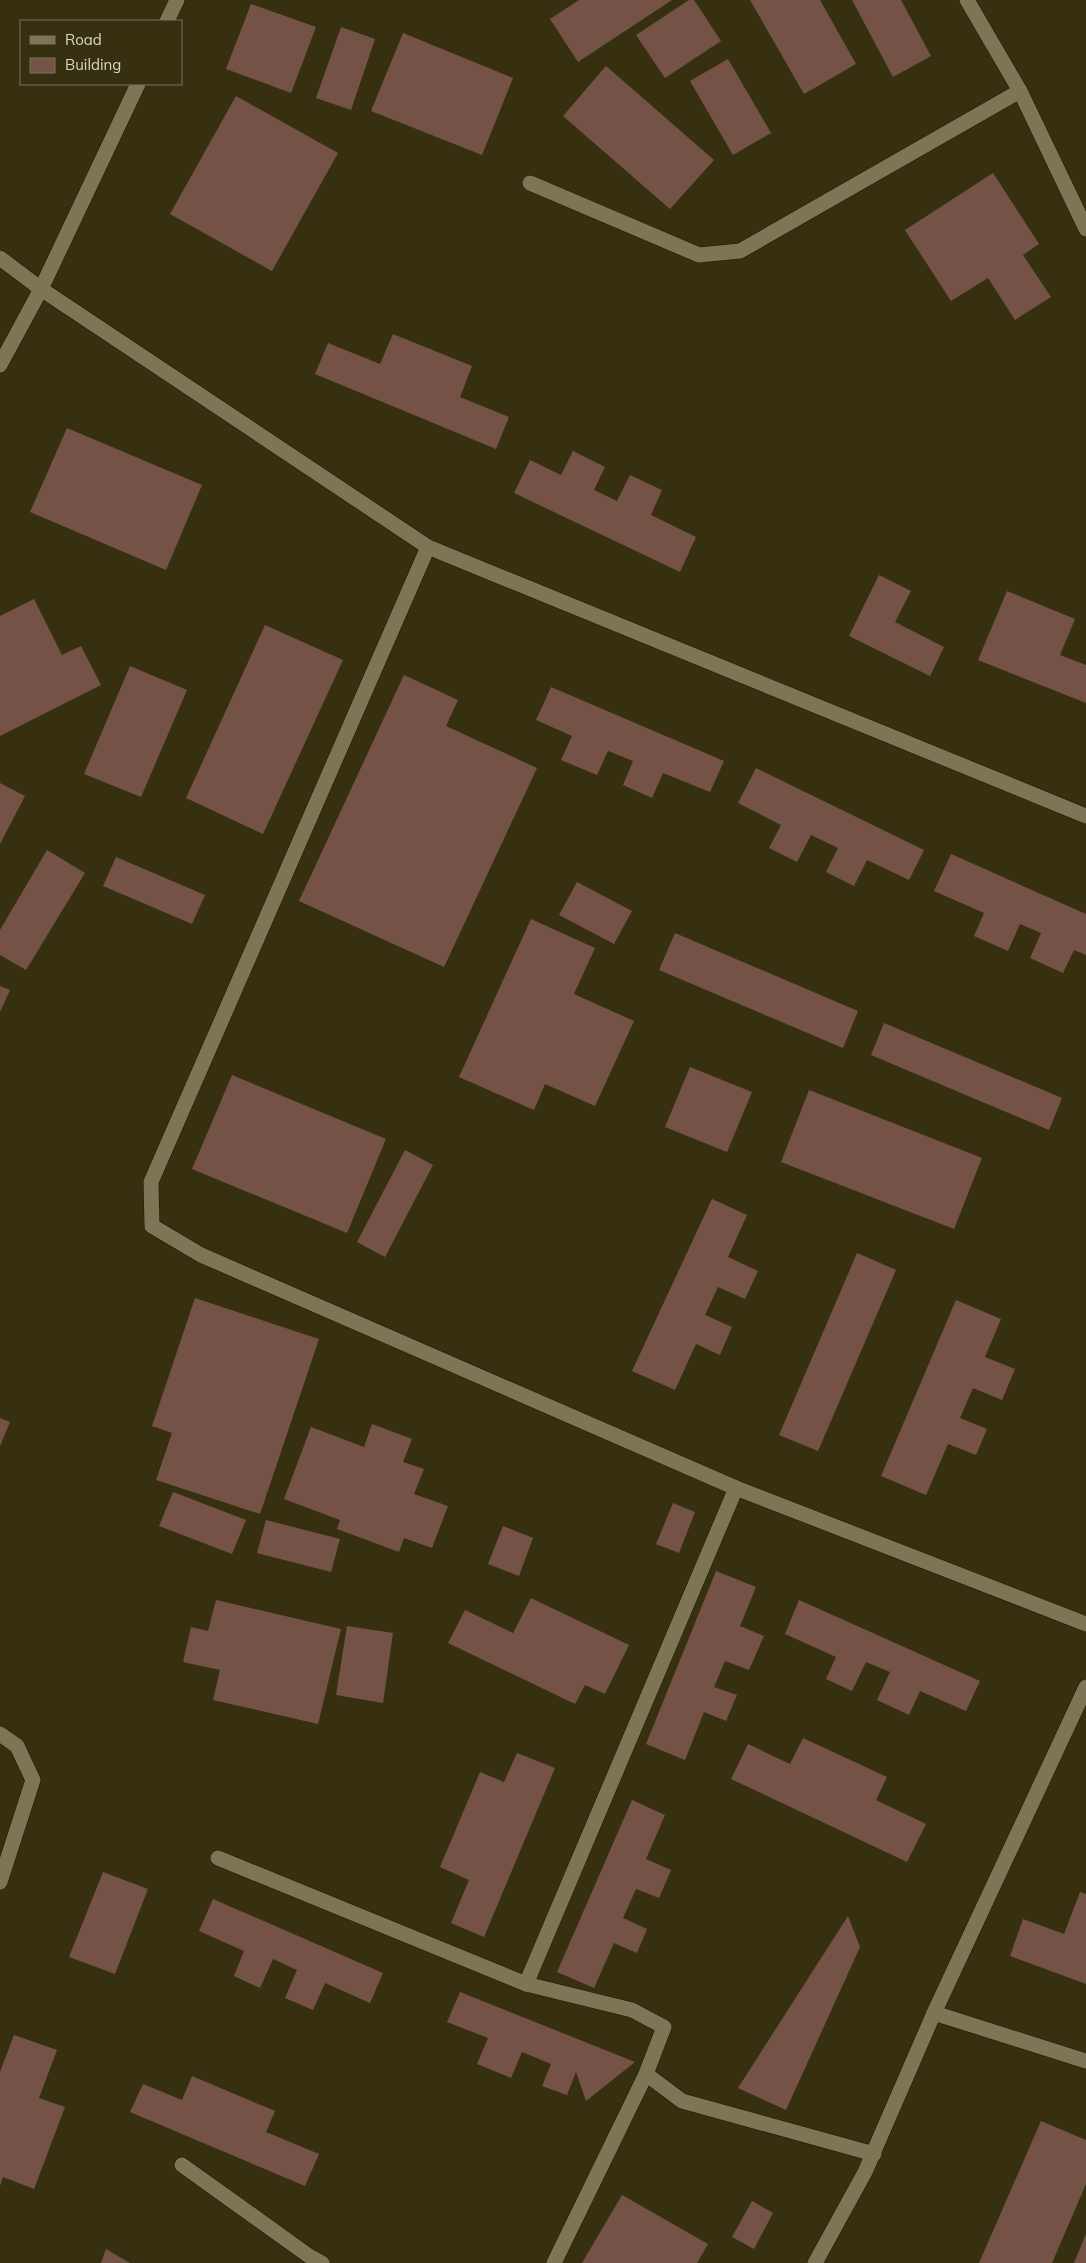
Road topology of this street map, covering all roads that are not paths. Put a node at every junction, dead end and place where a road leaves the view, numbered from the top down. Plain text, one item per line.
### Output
1 (177, 0) edge
2 (967, 0) edge
3 (167, 20) edge
4 (138, 85) edge
5 (1020, 91) junction
6 (530, 183) dead end
7 (1086, 229) edge
8 (0, 258) edge
9 (41, 289) junction
10 (0, 366) edge
11 (428, 547) junction
12 (1086, 816) edge
13 (736, 1488) junction
14 (1086, 1624) edge
15 (1086, 1687) edge
16 (0, 1734) edge
17 (218, 1858) dead end
18 (0, 1882) edge
19 (526, 1984) junction
20 (934, 2013) junction
21 (1086, 2061) edge
22 (646, 2074) junction
23 (874, 2154) junction
24 (182, 2165) dead end
25 (322, 2263) edge
26 (554, 2263) edge
27 (815, 2263) edge

1 - 3 street
2 - 5 street
4 - 9 street
5 - 6 street
5 - 7 street
8 - 9 street
9 - 10 street
9 - 11 street
11 - 12 street
11 - 13 street
13 - 14 street
13 - 19 street
15 - 20 street
16 - 18 street
17 - 19 street
19 - 22 street
20 - 21 street
20 - 23 street
22 - 23 street
22 - 26 street
23 - 27 street
24 - 25 street

